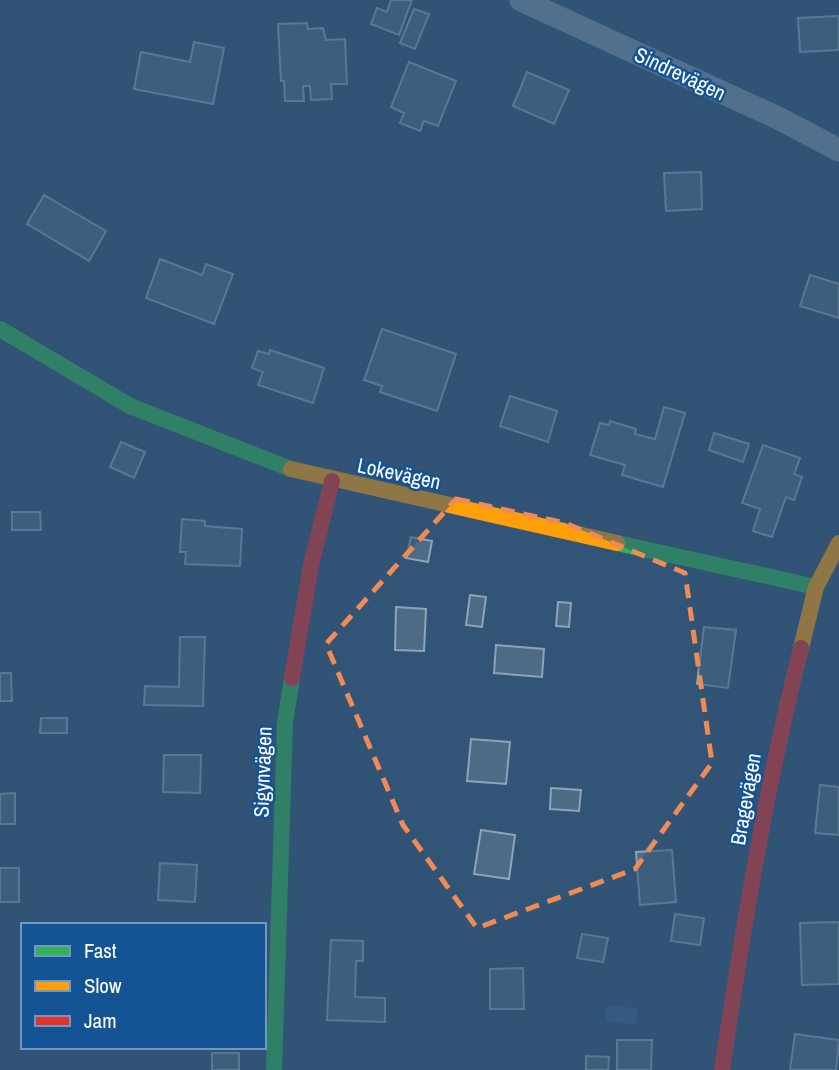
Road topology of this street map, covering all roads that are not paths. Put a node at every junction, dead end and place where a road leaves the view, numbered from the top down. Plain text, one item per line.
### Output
1 (521, 0) edge
2 (839, 150) edge
3 (0, 329) edge
4 (332, 481) junction
5 (839, 543) edge
6 (816, 587) junction
7 (274, 1070) edge
8 (722, 1070) edge

1 - 2 street, Sindrevägen
3 - 4 street, Lokevägen
4 - 6 street, Lokevägen
4 - 7 street, Sigynvägen
5 - 6 street, Bragevägen
6 - 8 street, Bragevägen

